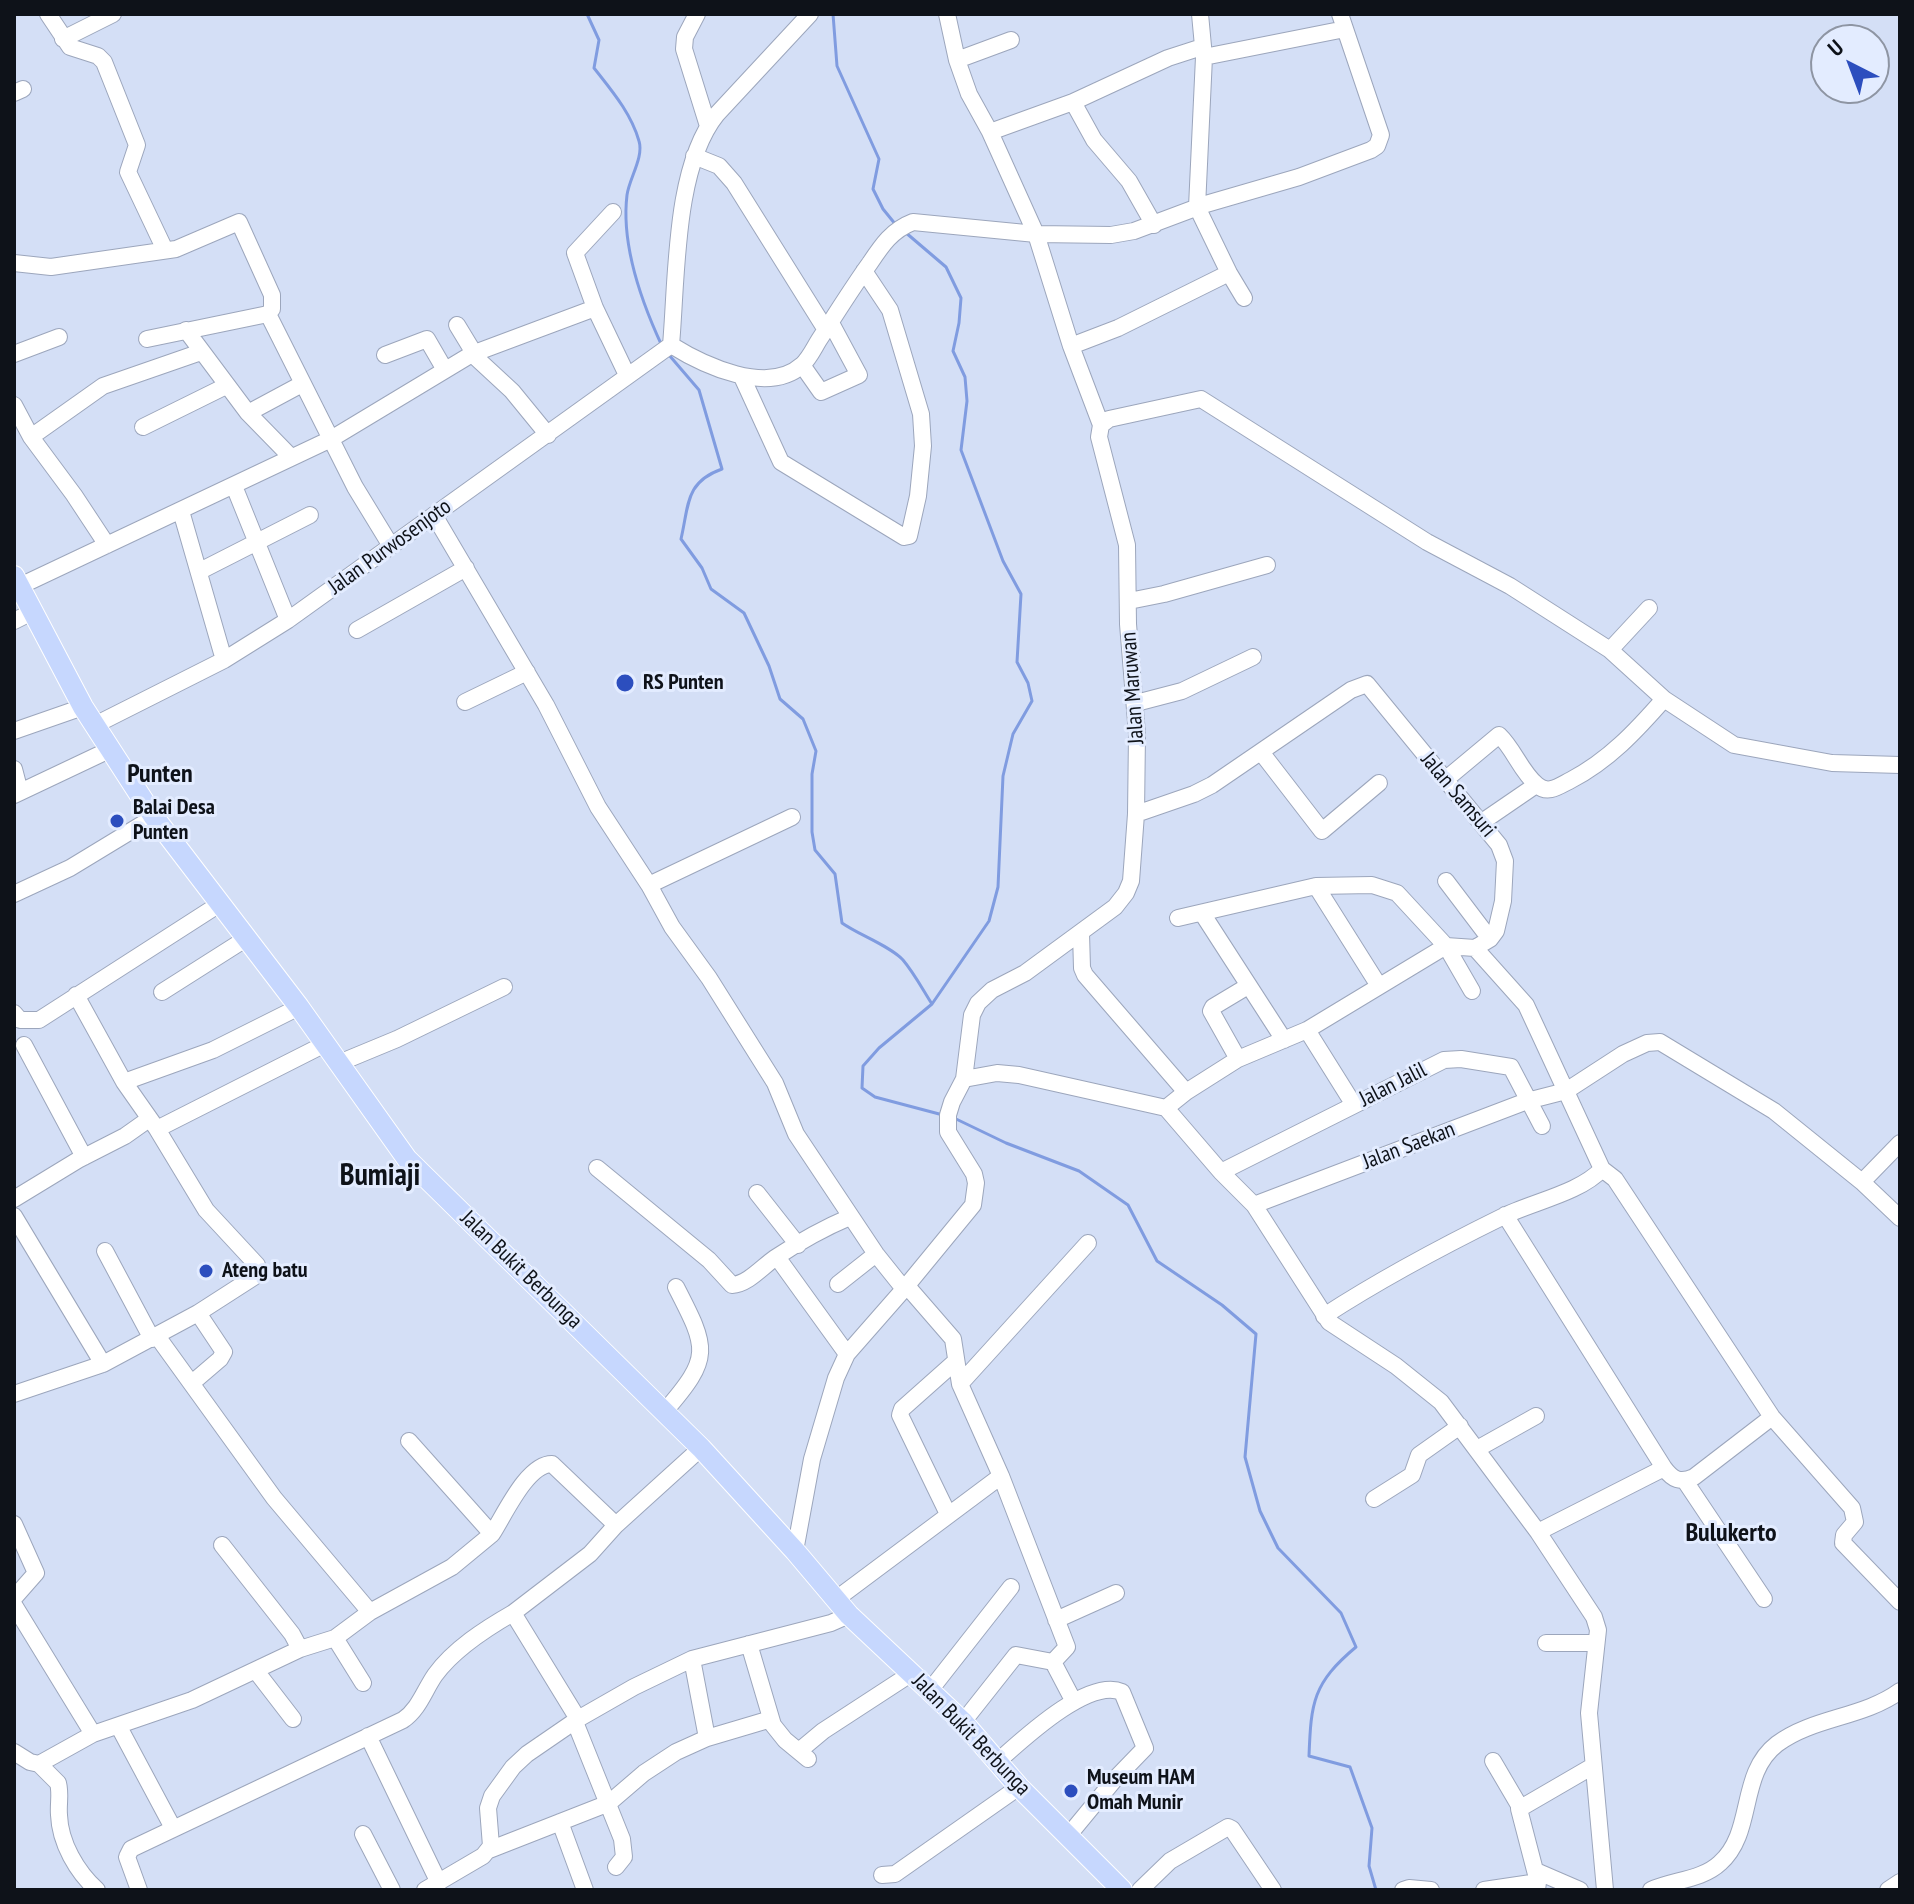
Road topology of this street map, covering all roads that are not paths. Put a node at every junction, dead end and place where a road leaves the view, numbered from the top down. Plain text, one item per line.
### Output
1 (48, 14) edge
2 (113, 14) edge
3 (697, 14) edge
4 (810, 14) edge
5 (947, 14) edge
6 (1200, 14) edge
7 (1342, 21) edge
8 (63, 39) junction
9 (1011, 40) dead end
10 (1203, 52) junction
11 (957, 60) junction
12 (1073, 102) junction
13 (708, 126) junction
14 (990, 132) junction
15 (694, 156) junction
16 (1197, 207) junction
17 (613, 212) dead end
18 (1154, 225) junction
19 (1036, 234) junction
20 (165, 250) junction
21 (14, 263) edge
22 (864, 271) junction
23 (1229, 273) junction
24 (1244, 298) dead end
25 (595, 308) junction
26 (268, 314) junction
27 (457, 325) dead end
28 (828, 327) junction
29 (186, 330) junction
30 (59, 337) dead end
31 (147, 339) dead end
32 (1071, 346) junction
33 (666, 348) junction
34 (201, 352) junction
35 (14, 354) edge
36 (473, 354) junction
37 (385, 355) dead end
38 (802, 365) junction
39 (445, 370) junction
40 (627, 375) junction
41 (742, 377) junction
42 (302, 384) junction
43 (226, 386) junction
44 (14, 405) edge
45 (248, 413) junction
46 (1101, 425) junction
47 (143, 427) dead end
48 (548, 435) junction
49 (31, 437) junction
50 (331, 439) junction
51 (291, 457) junction
52 (234, 486) junction
53 (181, 511) junction
54 (310, 515) dead end
55 (434, 515) junction
56 (256, 543) junction
57 (107, 545) junction
58 (391, 546) junction
59 (1267, 565) dead end
60 (466, 568) junction
61 (200, 571) junction
62 (17, 581) edge
63 (1129, 601) junction
64 (1649, 608) dead end
65 (23, 617) edge
66 (288, 620) junction
67 (357, 630) dead end
68 (1610, 650) junction
69 (1253, 657) dead end
70 (224, 660) junction
71 (527, 672) junction
72 (1664, 699) junction
73 (465, 702) dead end
74 (1136, 703) junction
75 (83, 707) junction
76 (95, 725) junction
77 (14, 731) edge
78 (109, 750) junction
79 (1261, 752) junction
80 (1900, 765) edge
81 (14, 769) edge
82 (1445, 780) junction
83 (1379, 783) dead end
84 (1536, 785) junction
85 (17, 794) edge
86 (1136, 814) junction
87 (154, 817) junction
88 (792, 817) dead end
89 (1482, 822) junction
90 (1446, 881) dead end
91 (649, 885) junction
92 (1316, 886) junction
93 (14, 894) edge
94 (221, 903) junction
95 (1202, 913) junction
96 (1178, 918) dead end
97 (1081, 933) junction
98 (247, 938) junction
99 (1490, 939) junction
100 (1446, 946) junction
101 (1475, 948) junction
102 (1248, 986) junction
103 (1379, 986) junction
104 (504, 987) dead end
105 (1472, 991) dead end
106 (162, 992) dead end
107 (76, 995) junction
108 (299, 1007) junction
109 (15, 1017) edge
110 (1307, 1030) junction
111 (1284, 1040) junction
112 (325, 1044) junction
113 (24, 1045) dead end
114 (1238, 1059) junction
115 (339, 1063) junction
116 (964, 1079) junction
117 (124, 1082) junction
118 (1566, 1091) junction
119 (1186, 1092) junction
120 (1527, 1101) junction
121 (1354, 1105) junction
122 (1166, 1108) junction
123 (153, 1124) junction
124 (1542, 1126) dead end
125 (1900, 1143) edge
126 (84, 1157) junction
127 (597, 1168) dead end
128 (1602, 1169) junction
129 (1221, 1172) junction
130 (1862, 1182) junction
131 (757, 1193) dead end
132 (14, 1199) edge
133 (1254, 1205) junction
134 (1505, 1215) junction
135 (14, 1216) edge
136 (850, 1217) junction
137 (1900, 1218) edge
138 (1088, 1243) dead end
139 (798, 1245) junction
140 (105, 1251) dead end
141 (876, 1254) junction
142 (777, 1257) junction
143 (838, 1284) dead end
144 (676, 1287) dead end
145 (906, 1287) junction
146 (198, 1313) junction
147 (1324, 1316) junction
148 (154, 1337) junction
149 (847, 1354) junction
150 (956, 1361) junction
151 (103, 1364) junction
152 (192, 1383) junction
153 (960, 1384) junction
154 (14, 1394) edge
155 (665, 1411) junction
156 (1536, 1416) dead end
157 (1772, 1417) junction
158 (1460, 1426) junction
159 (409, 1441) dead end
160 (701, 1448) junction
161 (1477, 1449) junction
162 (1664, 1468) junction
163 (1001, 1476) junction
164 (1685, 1481) junction
165 (1374, 1499) dead end
166 (948, 1514) junction
167 (14, 1524) edge
168 (616, 1525) junction
169 (1538, 1532) junction
170 (492, 1534) junction
171 (222, 1545) dead end
172 (795, 1551) junction
173 (1011, 1587) dead end
174 (1116, 1593) dead end
175 (14, 1598) edge
176 (1764, 1599) dead end
177 (1900, 1602) edge
178 (14, 1605) edge
179 (842, 1607) junction
180 (370, 1612) junction
181 (513, 1613) junction
182 (1056, 1620) junction
183 (335, 1638) junction
184 (1546, 1643) dead end
185 (1596, 1643) junction
186 (749, 1644) junction
187 (300, 1649) junction
188 (692, 1659) junction
189 (1053, 1662) junction
190 (256, 1671) junction
191 (912, 1673) junction
192 (363, 1683) dead end
193 (931, 1689) junction
194 (1900, 1691) edge
195 (1074, 1702) junction
196 (293, 1719) dead end
197 (771, 1719) junction
198 (576, 1720) junction
199 (963, 1722) junction
200 (119, 1727) junction
201 (93, 1734) junction
202 (368, 1736) junction
203 (707, 1738) junction
204 (14, 1752) edge
205 (1493, 1761) dead end
206 (997, 1762) junction
207 (39, 1764) junction
208 (1593, 1766) junction
209 (1019, 1787) junction
210 (609, 1803) junction
211 (1520, 1807) junction
212 (560, 1822) junction
213 (173, 1828) junction
214 (363, 1834) dead end
215 (1068, 1836) junction
216 (489, 1850) junction
217 (616, 1867) dead end
218 (882, 1875) dead end
219 (1537, 1881) edge
220 (1900, 1882) edge
221 (442, 1885) edge
222 (97, 1890) edge
223 (139, 1890) edge
224 (392, 1890) edge
225 (585, 1890) edge
226 (1122, 1890) edge
227 (1140, 1890) edge
228 (1273, 1890) edge
229 (1403, 1890) edge
230 (1431, 1890) edge
231 (1484, 1890) edge
232 (1580, 1890) edge
233 (1605, 1890) edge
234 (1651, 1890) edge
235 (1888, 1890) edge

1 - 8 street
2 - 8 street
3 - 13 street
4 - 13 street
5 - 11 street, Jalan Maruwan
6 - 10 street
7 - 10 street
7 - 16 street
8 - 20 street
9 - 11 street
10 - 12 street
10 - 16 street
11 - 14 street, Jalan Maruwan
12 - 14 street
12 - 18 street
13 - 15 street
14 - 19 street, Jalan Maruwan
15 - 28 street
15 - 33 street
16 - 18 street
16 - 23 street
17 - 25 street
18 - 19 street
19 - 22 street
19 - 32 street, Jalan Maruwan
20 - 21 street
20 - 26 street
22 - 28 street
22 - 41 street
23 - 24 street
23 - 32 street
25 - 36 street
25 - 40 street
26 - 29 street
26 - 42 street
27 - 36 street
28 - 38 street
28 - 38 street
29 - 31 street
29 - 34 street
30 - 35 street
32 - 46 street, Jalan Maruwan
33 - 40 street, Jalan Purwosenjoto
33 - 41 street
34 - 43 street
34 - 49 street
36 - 39 street
36 - 48 street
37 - 39 street
38 - 41 street
39 - 50 street
40 - 48 street, Jalan Purwosenjoto
42 - 45 street
42 - 50 street
43 - 45 street
43 - 47 street
44 - 49 street
45 - 51 street
46 - 63 street, Jalan Maruwan
46 - 68 street
48 - 55 street, Jalan Purwosenjoto
49 - 57 street
50 - 51 street
50 - 58 street
51 - 52 street
52 - 53 street
52 - 56 street
53 - 57 street
53 - 61 street
54 - 56 street
55 - 58 street, Jalan Purwosenjoto
55 - 60 street
56 - 61 street
56 - 66 street
57 - 62 street
58 - 66 street, Jalan Purwosenjoto
59 - 63 street
60 - 67 street
60 - 71 street
61 - 70 street
62 - 65 main road, Jalan Bukit Berbunga
63 - 74 street, Jalan Maruwan
64 - 68 street
65 - 75 main road, Jalan Bukit Berbunga
66 - 70 street, Jalan Purwosenjoto
68 - 72 street
69 - 74 street
70 - 76 street, Jalan Purwosenjoto
71 - 73 street
71 - 91 street
72 - 80 street
72 - 84 street
74 - 86 street, Jalan Maruwan
75 - 76 main road, Jalan Bukit Berbunga
75 - 77 street
76 - 78 main road, Jalan Bukit Berbunga
78 - 85 street
78 - 87 main road, Jalan Bukit Berbunga
79 - 82 street, Jalan Samsuri
79 - 83 street
79 - 86 street, Jalan Samsuri
81 - 85 street
82 - 84 street
82 - 89 street, Jalan Samsuri
84 - 89 street
86 - 97 street, Jalan Maruwan
87 - 93 street
87 - 94 main road, Jalan Bukit Berbunga
88 - 91 street
89 - 99 street, Jalan Samsuri
90 - 99 street
91 - 136 street
92 - 95 street
92 - 100 street
92 - 103 street
94 - 98 main road, Jalan Bukit Berbunga
94 - 107 street
95 - 96 street
95 - 102 street
97 - 116 street, Jalan Maruwan
97 - 119 street
98 - 106 street
98 - 108 main road, Jalan Bukit Berbunga
99 - 101 street
100 - 101 street
100 - 103 street
100 - 105 street
101 - 118 street
102 - 111 street
102 - 114 street
103 - 110 street
104 - 115 street
107 - 109 street
107 - 117 street
108 - 112 main road, Jalan Bukit Berbunga
108 - 117 street
110 - 111 street
110 - 121 street
111 - 114 street
112 - 115 main road, Jalan Bukit Berbunga
112 - 123 street
113 - 126 street
114 - 119 street
115 - 155 main road, Jalan Bukit Berbunga
116 - 122 street
116 - 145 street, Jalan Maruwan
117 - 123 street
118 - 120 street, Jalan Saekan
118 - 128 street
118 - 130 street, Jalan Saekan
119 - 122 street
120 - 121 street, Jalan Jalil
120 - 124 street, Jalan Jalil
120 - 133 street, Jalan Saekan
121 - 129 street, Jalan Jalil
122 - 129 street
123 - 126 street
123 - 146 street
125 - 130 street
126 - 132 street
127 - 142 street
128 - 134 street
128 - 157 street
129 - 133 street
130 - 137 street, Jalan Saekan
131 - 139 street
133 - 147 street
134 - 147 street
134 - 162 street
135 - 151 street
136 - 139 street
136 - 141 street
138 - 153 street
139 - 142 street
140 - 148 street
141 - 143 street
141 - 145 street
142 - 149 street
144 - 155 street
145 - 149 street, Jalan Maruwan
145 - 150 street
146 - 148 street
146 - 152 street
147 - 158 street
148 - 151 street
148 - 152 street
149 - 172 street, Jalan Maruwan
150 - 153 street
150 - 166 street
151 - 154 street
152 - 180 street
153 - 163 street
155 - 160 main road, Jalan Bukit Berbunga
156 - 161 street
157 - 164 street
157 - 177 street
158 - 161 street
158 - 165 street
159 - 170 street
160 - 168 street
160 - 172 main road, Jalan Bukit Berbunga
161 - 169 street
162 - 164 street
162 - 169 street
163 - 166 street
163 - 182 street
164 - 176 street
166 - 179 street
167 - 175 street
168 - 170 street
168 - 181 street
169 - 185 street
170 - 180 street
171 - 187 street
172 - 179 main road, Jalan Bukit Berbunga
173 - 193 street
174 - 182 street
178 - 201 street
179 - 186 street
179 - 191 main road, Jalan Bukit Berbunga
180 - 183 street
181 - 198 street
181 - 202 street
182 - 189 street
183 - 187 street
183 - 192 street
184 - 185 street
185 - 208 street
186 - 188 street
186 - 197 street
187 - 190 street
188 - 198 street
188 - 203 street
189 - 195 street
189 - 199 street
190 - 196 street
190 - 200 street
191 - 193 main road, Jalan Bukit Berbunga
191 - 197 street
193 - 199 main road, Jalan Bukit Berbunga
194 - 234 street
195 - 206 street
195 - 215 street
197 - 203 street
198 - 210 street
198 - 216 street
199 - 206 main road, Jalan Bukit Berbunga
200 - 201 street
200 - 213 street
201 - 207 street
202 - 213 street
202 - 221 street
203 - 210 street
204 - 207 street
205 - 211 street
206 - 209 main road, Jalan Bukit Berbunga
207 - 222 street
208 - 211 street
208 - 233 street
209 - 215 main road, Jalan Bukit Berbunga
209 - 218 street
210 - 212 street
210 - 217 street
211 - 219 street
212 - 216 street
212 - 225 street
213 - 223 street
214 - 224 street
215 - 226 main road, Jalan Bukit Berbunga
216 - 221 street
219 - 231 street
219 - 232 street
220 - 235 street
227 - 228 street
229 - 230 street

